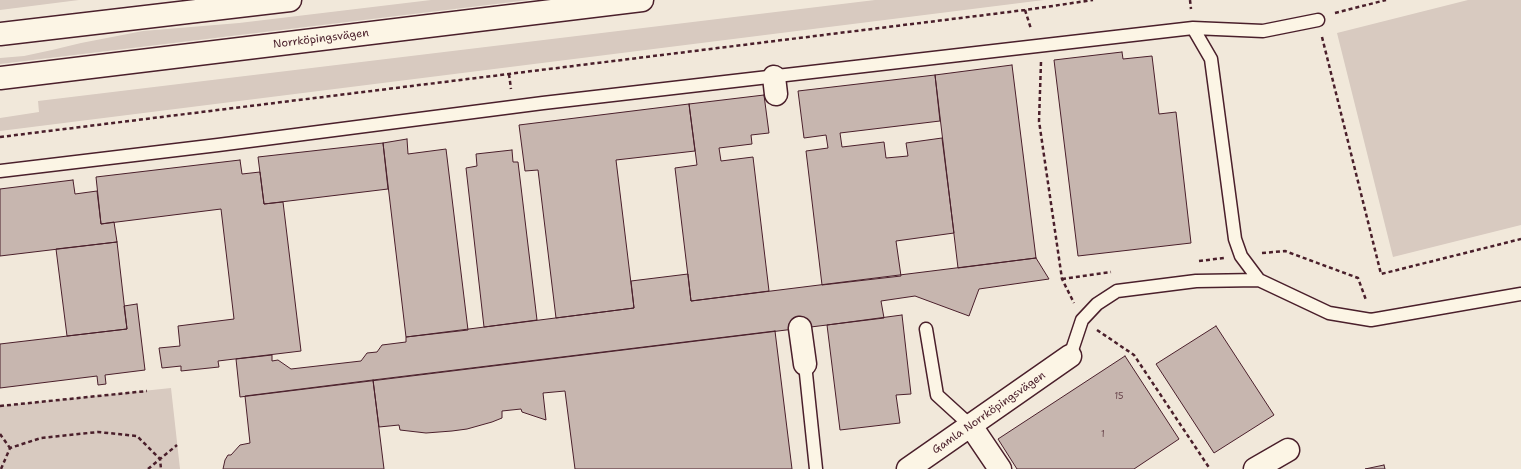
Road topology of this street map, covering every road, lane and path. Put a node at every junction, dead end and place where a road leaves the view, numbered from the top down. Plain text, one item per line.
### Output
1 (290, 0) edge
2 (642, 0) edge
3 (1093, 0) edge
4 (1386, 0) edge
5 (1025, 10) junction
6 (1318, 20) junction
7 (1193, 28) junction
8 (0, 34) edge
9 (1037, 45) junction
10 (0, 78) edge
11 (0, 137) edge
12 (0, 171) edge
13 (1521, 239) edge
14 (1259, 280) junction
15 (1521, 294) edge
16 (1082, 320) junction
17 (800, 328) dead end
18 (926, 329) dead end
19 (1070, 356) joint
20 (805, 364) joint
21 (147, 391) dead end
22 (0, 406) edge
23 (971, 426) junction
24 (0, 434) edge
25 (177, 445) dead end
26 (10, 448) junction
27 (1288, 450) dead end
28 (160, 459) junction
29 (1, 469) edge
30 (148, 469) edge
31 (161, 469) edge
32 (816, 469) edge
33 (908, 469) edge
34 (1000, 469) edge
35 (1210, 469) edge
36 (1255, 469) edge

1 - 8 main road
2 - 10 main road, Norrköpingsvägen
3 - 5 path
4 - 6 path
5 - 9 path
5 - 11 path
6 - 7 lane
6 - 13 path
7 - 9 lane
7 - 14 lane
9 - 12 lane
9 - 16 path
14 - 15 lane
14 - 16 lane
16 - 19 lane
16 - 35 path
17 - 20 main road
18 - 23 lane
19 - 23 main road, Gamla Norrköpingsvägen
20 - 32 lane
21 - 22 path
23 - 33 main road, Gamla Norrköpingsvägen
23 - 34 main road
24 - 26 path
25 - 28 path
26 - 28 path
26 - 29 path
27 - 36 main road
28 - 30 path
28 - 31 path

